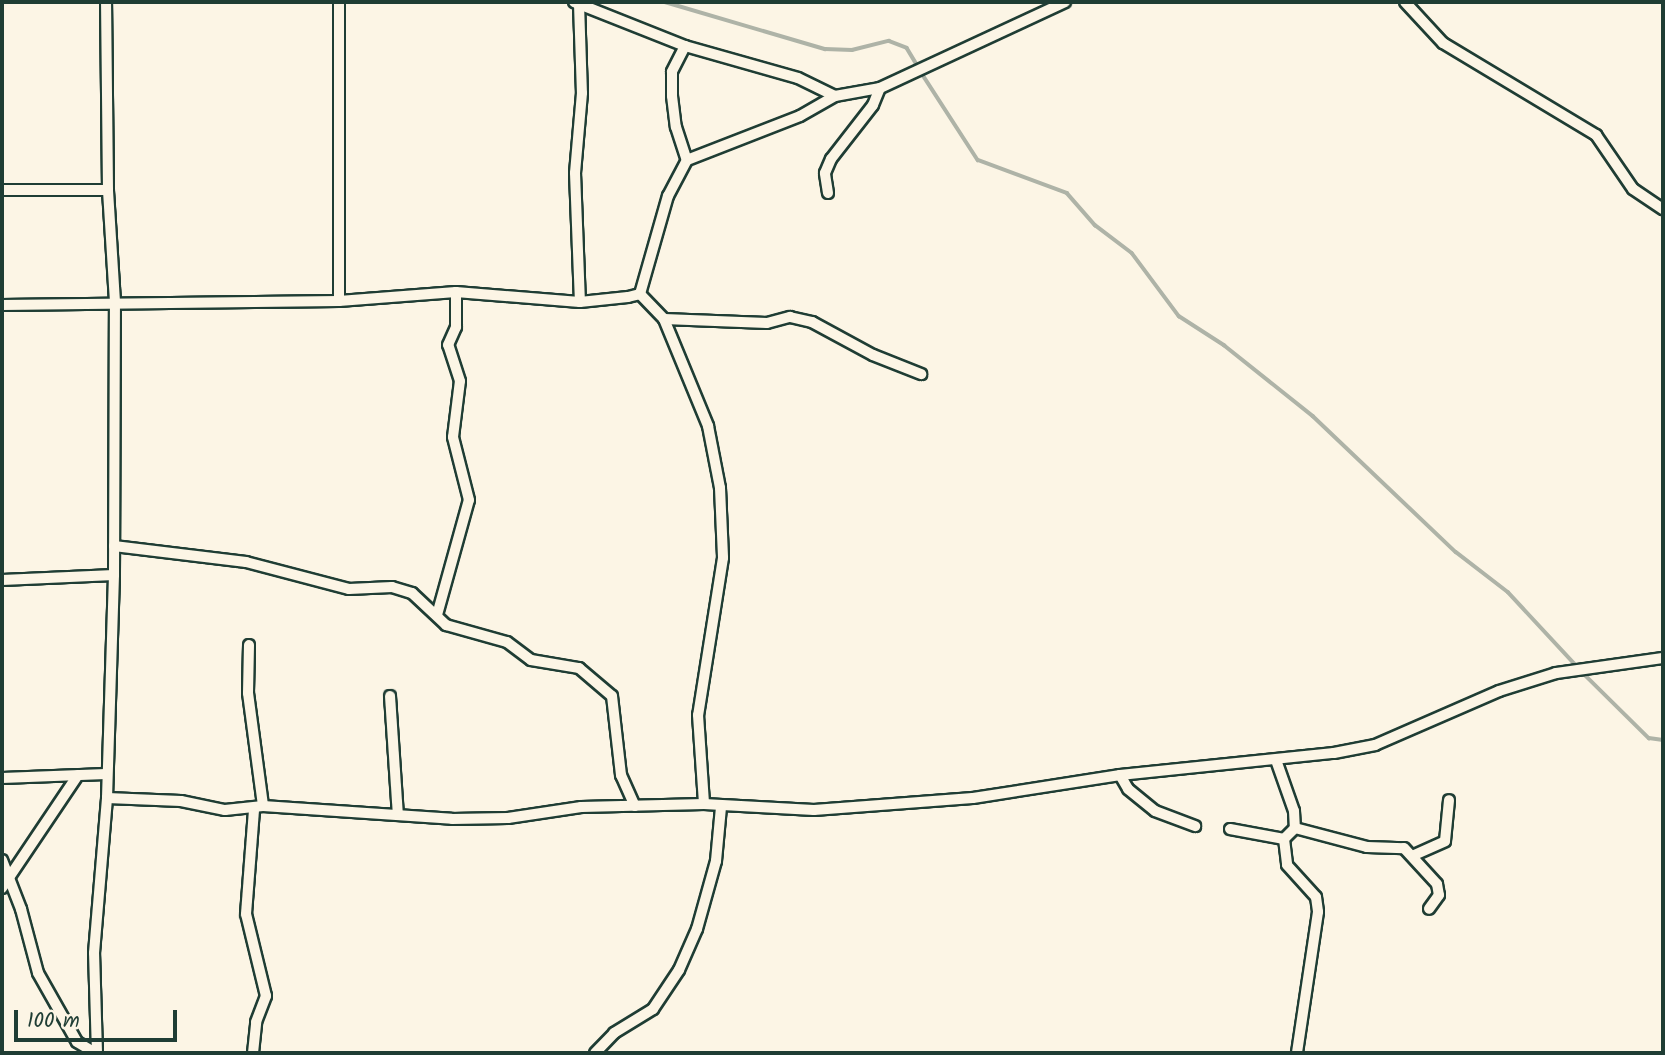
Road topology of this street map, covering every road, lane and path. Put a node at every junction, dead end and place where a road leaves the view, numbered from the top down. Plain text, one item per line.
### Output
1 (106, 2) edge
2 (339, 2) edge
3 (1065, 2) edge
4 (1405, 2) edge
5 (576, 3) edge
6 (685, 46) junction
7 (880, 88) junction
8 (835, 96) junction
9 (687, 160) junction
10 (2, 190) edge
11 (108, 190) junction
12 (828, 193) dead end
13 (1663, 209) edge
14 (456, 292) junction
15 (640, 294) junction
16 (339, 300) junction
17 (115, 302) junction
18 (580, 302) junction
19 (2, 304) edge
20 (664, 319) junction
21 (921, 374) dead end
22 (114, 546) junction
23 (114, 575) junction
24 (2, 580) edge
25 (438, 615) junction
26 (248, 645) dead end
27 (1663, 658) edge
28 (390, 696) dead end
29 (1276, 760) junction
30 (106, 774) junction
31 (78, 775) junction
32 (1120, 775) junction
33 (2, 778) edge
34 (107, 798) junction
35 (1449, 800) dead end
36 (704, 804) junction
37 (635, 806) junction
38 (721, 807) junction
39 (259, 808) junction
40 (398, 816) junction
41 (1195, 826) dead end
42 (1295, 828) junction
43 (1230, 829) dead end
44 (1284, 839) junction
45 (1412, 856) junction
46 (2, 860) edge
47 (5, 884) edge
48 (1429, 909) dead end
49 (96, 1053) edge
50 (254, 1053) edge
51 (595, 1053) edge
52 (1297, 1053) edge

1 - 11 street
2 - 16 street
3 - 7 street
4 - 13 street
5 - 6 street
5 - 18 street
6 - 8 street
6 - 9 street
7 - 8 street
7 - 12 street
8 - 9 street
9 - 15 street
10 - 11 street
11 - 17 street
14 - 16 street
14 - 18 street
14 - 25 street
15 - 18 street
15 - 20 street
16 - 17 street
17 - 19 street
17 - 22 street
20 - 21 street
20 - 36 street
22 - 23 street
22 - 25 street
23 - 24 street
23 - 30 street
25 - 37 street
26 - 39 street
27 - 29 street
28 - 40 street
29 - 32 street
29 - 42 street
30 - 31 street
30 - 34 street
31 - 33 street
31 - 47 street
32 - 38 street
32 - 41 street
34 - 39 street
34 - 49 street
35 - 45 street
36 - 37 street
36 - 38 street
37 - 40 street
38 - 51 street
39 - 40 street
39 - 50 street
42 - 44 street
42 - 45 street
43 - 44 street
44 - 52 street
45 - 48 street
46 - 47 street
47 - 49 street

